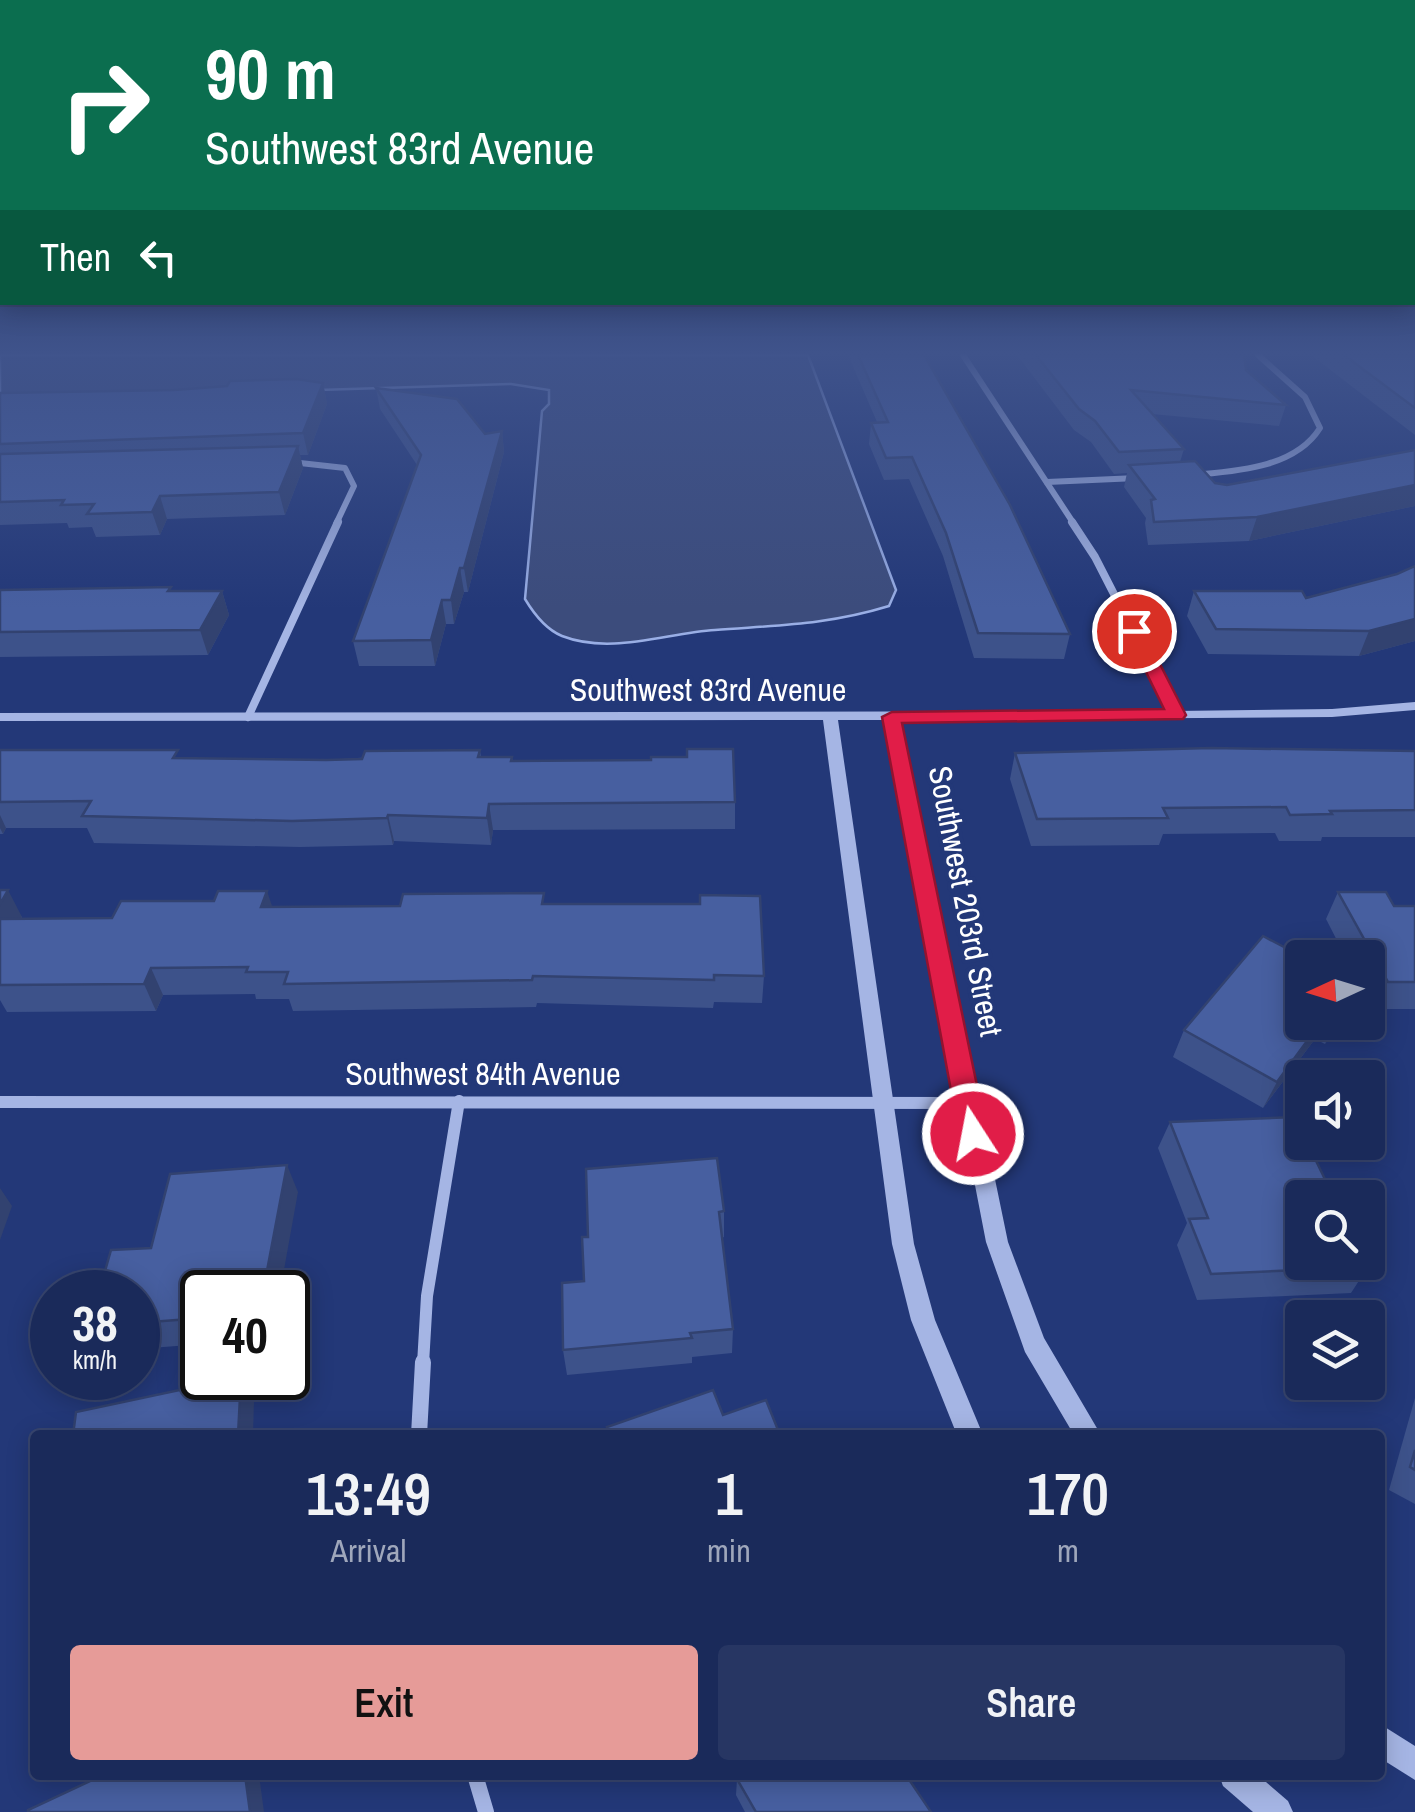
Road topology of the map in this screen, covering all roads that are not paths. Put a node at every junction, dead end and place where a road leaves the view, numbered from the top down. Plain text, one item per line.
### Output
1 (1019, 440) edge
2 (1313, 440) edge
3 (285, 462) edge
4 (1193, 475) edge
5 (1155, 477) edge
6 (1047, 482) junction
7 (1415, 706) edge
8 (1176, 715) junction
9 (0, 717) edge
10 (248, 717) junction
11 (830, 717) junction
12 (892, 717) junction
13 (459, 1101) junction
14 (0, 1102) edge
15 (884, 1102) junction
16 (967, 1103) junction
17 (419, 1430) edge
18 (968, 1430) edge
19 (1085, 1430) edge
20 (1385, 1744) edge
21 (1415, 1765) edge
22 (477, 1780) edge
23 (1240, 1780) edge
24 (486, 1812) edge
25 (1278, 1812) edge

1 - 6 street
2 - 4 street
3 - 10 street
5 - 6 street
6 - 8 street
7 - 8 street, Southwest 83rd Avenue
8 - 12 street, Southwest 83rd Avenue
9 - 10 street, Southwest 83rd Avenue
10 - 11 street, Southwest 83rd Avenue
11 - 12 street, Southwest 83rd Avenue
11 - 15 street
12 - 16 street, Southwest 203rd Street
13 - 14 street, Southwest 84th Avenue
13 - 15 street, Southwest 84th Avenue
13 - 17 street
15 - 16 street, Southwest 84th Avenue
15 - 18 street
16 - 19 street, Southwest 203rd Street
20 - 21 street
22 - 24 street
23 - 25 street

